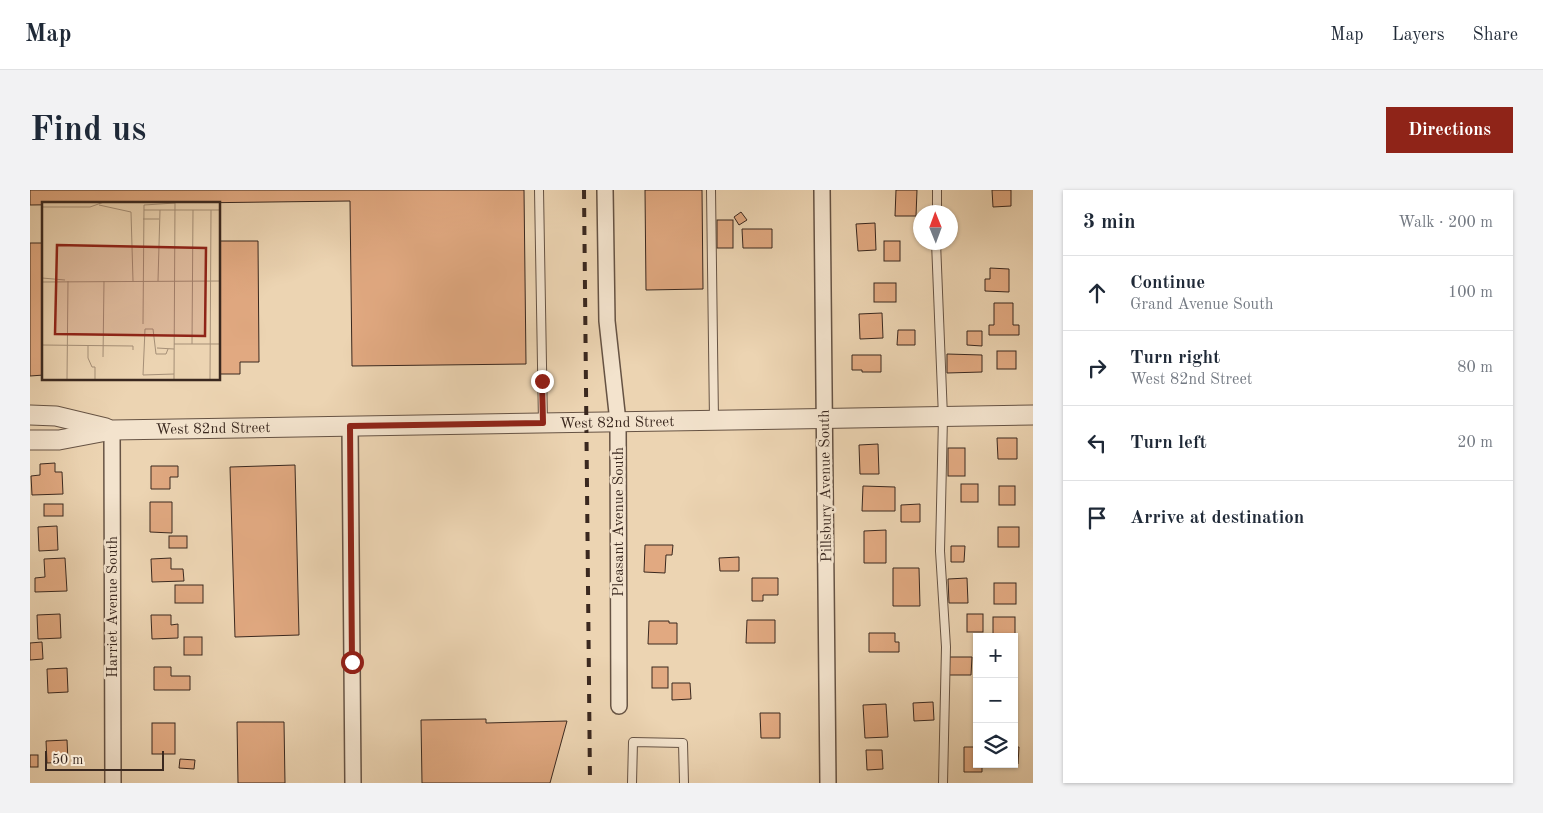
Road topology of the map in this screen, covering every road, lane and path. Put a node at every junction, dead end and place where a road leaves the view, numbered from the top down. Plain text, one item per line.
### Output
1 (539, 190) edge
2 (605, 190) edge
3 (711, 190) edge
4 (822, 190) edge
5 (937, 190) edge
6 (937, 205) edge
7 (936, 250) edge
8 (30, 415) edge
9 (1033, 415) edge
10 (943, 417) junction
11 (825, 419) junction
12 (714, 421) junction
13 (618, 422) junction
14 (543, 423) junction
15 (350, 426) junction
16 (112, 430) junction
17 (30, 440) edge
18 (619, 706) dead end
19 (113, 783) edge
20 (353, 783) edge
21 (632, 783) edge
22 (684, 783) edge
23 (828, 783) edge
24 (944, 783) edge

1 - 14 lane
2 - 13 street, Pleasant Avenue South
3 - 12 lane
4 - 11 street, Pillsbury Avenue South
5 - 6 lane
7 - 10 lane
8 - 16 street, West 82nd Street
9 - 10 street, West 82nd Street
10 - 11 street, West 82nd Street
10 - 24 lane
11 - 12 street, West 82nd Street
11 - 23 street, Pillsbury Avenue South
12 - 13 street, West 82nd Street
13 - 14 street, West 82nd Street
13 - 18 street, Pleasant Avenue South
14 - 15 street, West 82nd Street
15 - 16 street, West 82nd Street
15 - 20 street
16 - 17 street, West 82nd Street
16 - 19 street, Harriet Avenue South
21 - 22 lane

